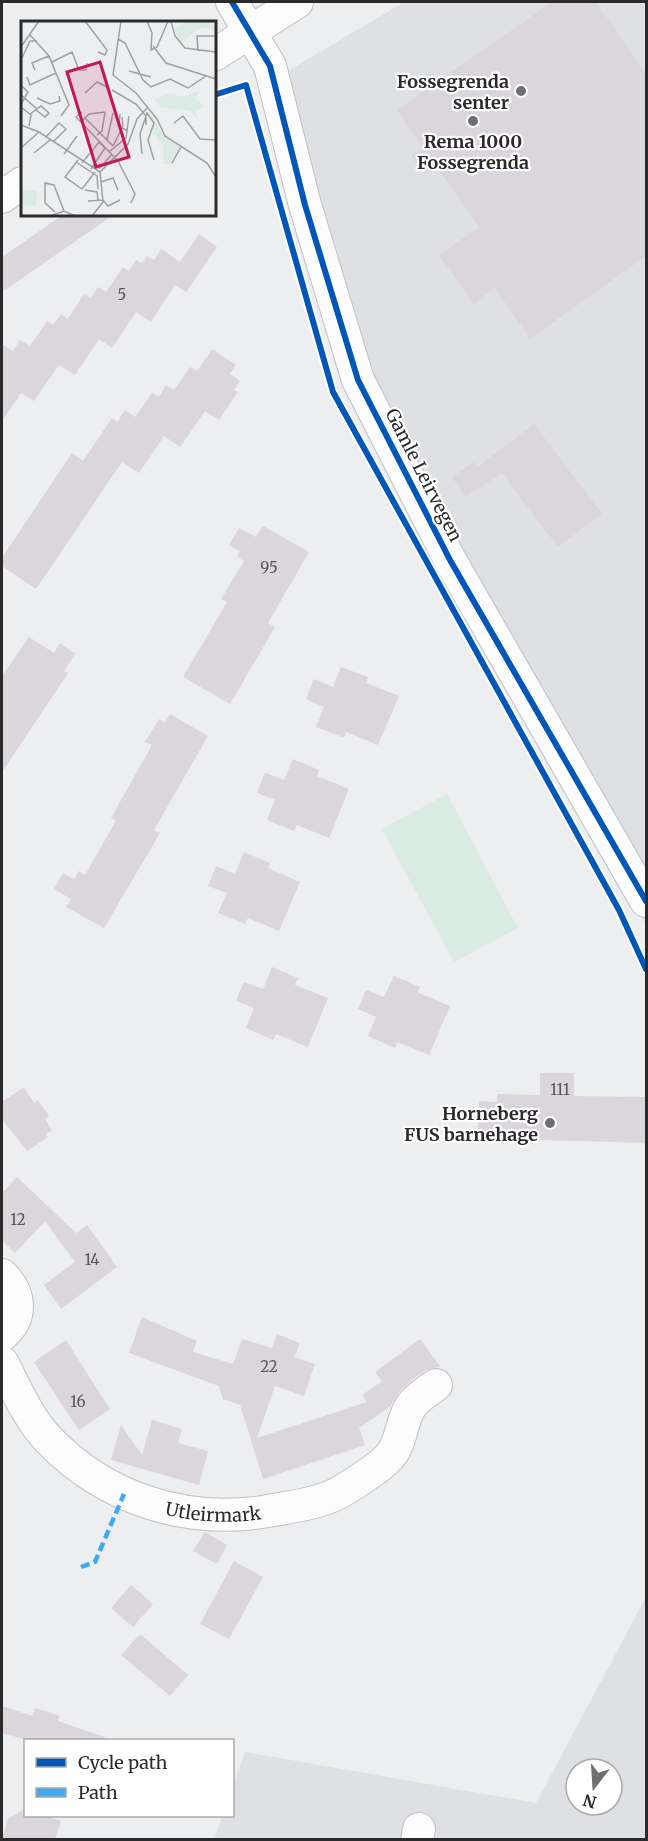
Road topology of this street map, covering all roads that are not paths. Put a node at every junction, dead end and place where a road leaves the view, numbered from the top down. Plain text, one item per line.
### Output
1 (232, 2) edge
2 (297, 2) edge
3 (248, 32) junction
4 (216, 54) edge
5 (21, 184) edge
6 (2, 197) edge
7 (646, 901) edge
8 (2, 1275) edge
9 (2, 1335) edge
10 (2, 1362) edge
11 (436, 1385) dead end

1 - 3 street, Gamle Leirvegen
2 - 3 street
3 - 4 street
3 - 7 street, Gamle Leirvegen
5 - 6 street
8 - 9 street
10 - 11 street, Utleirmark

